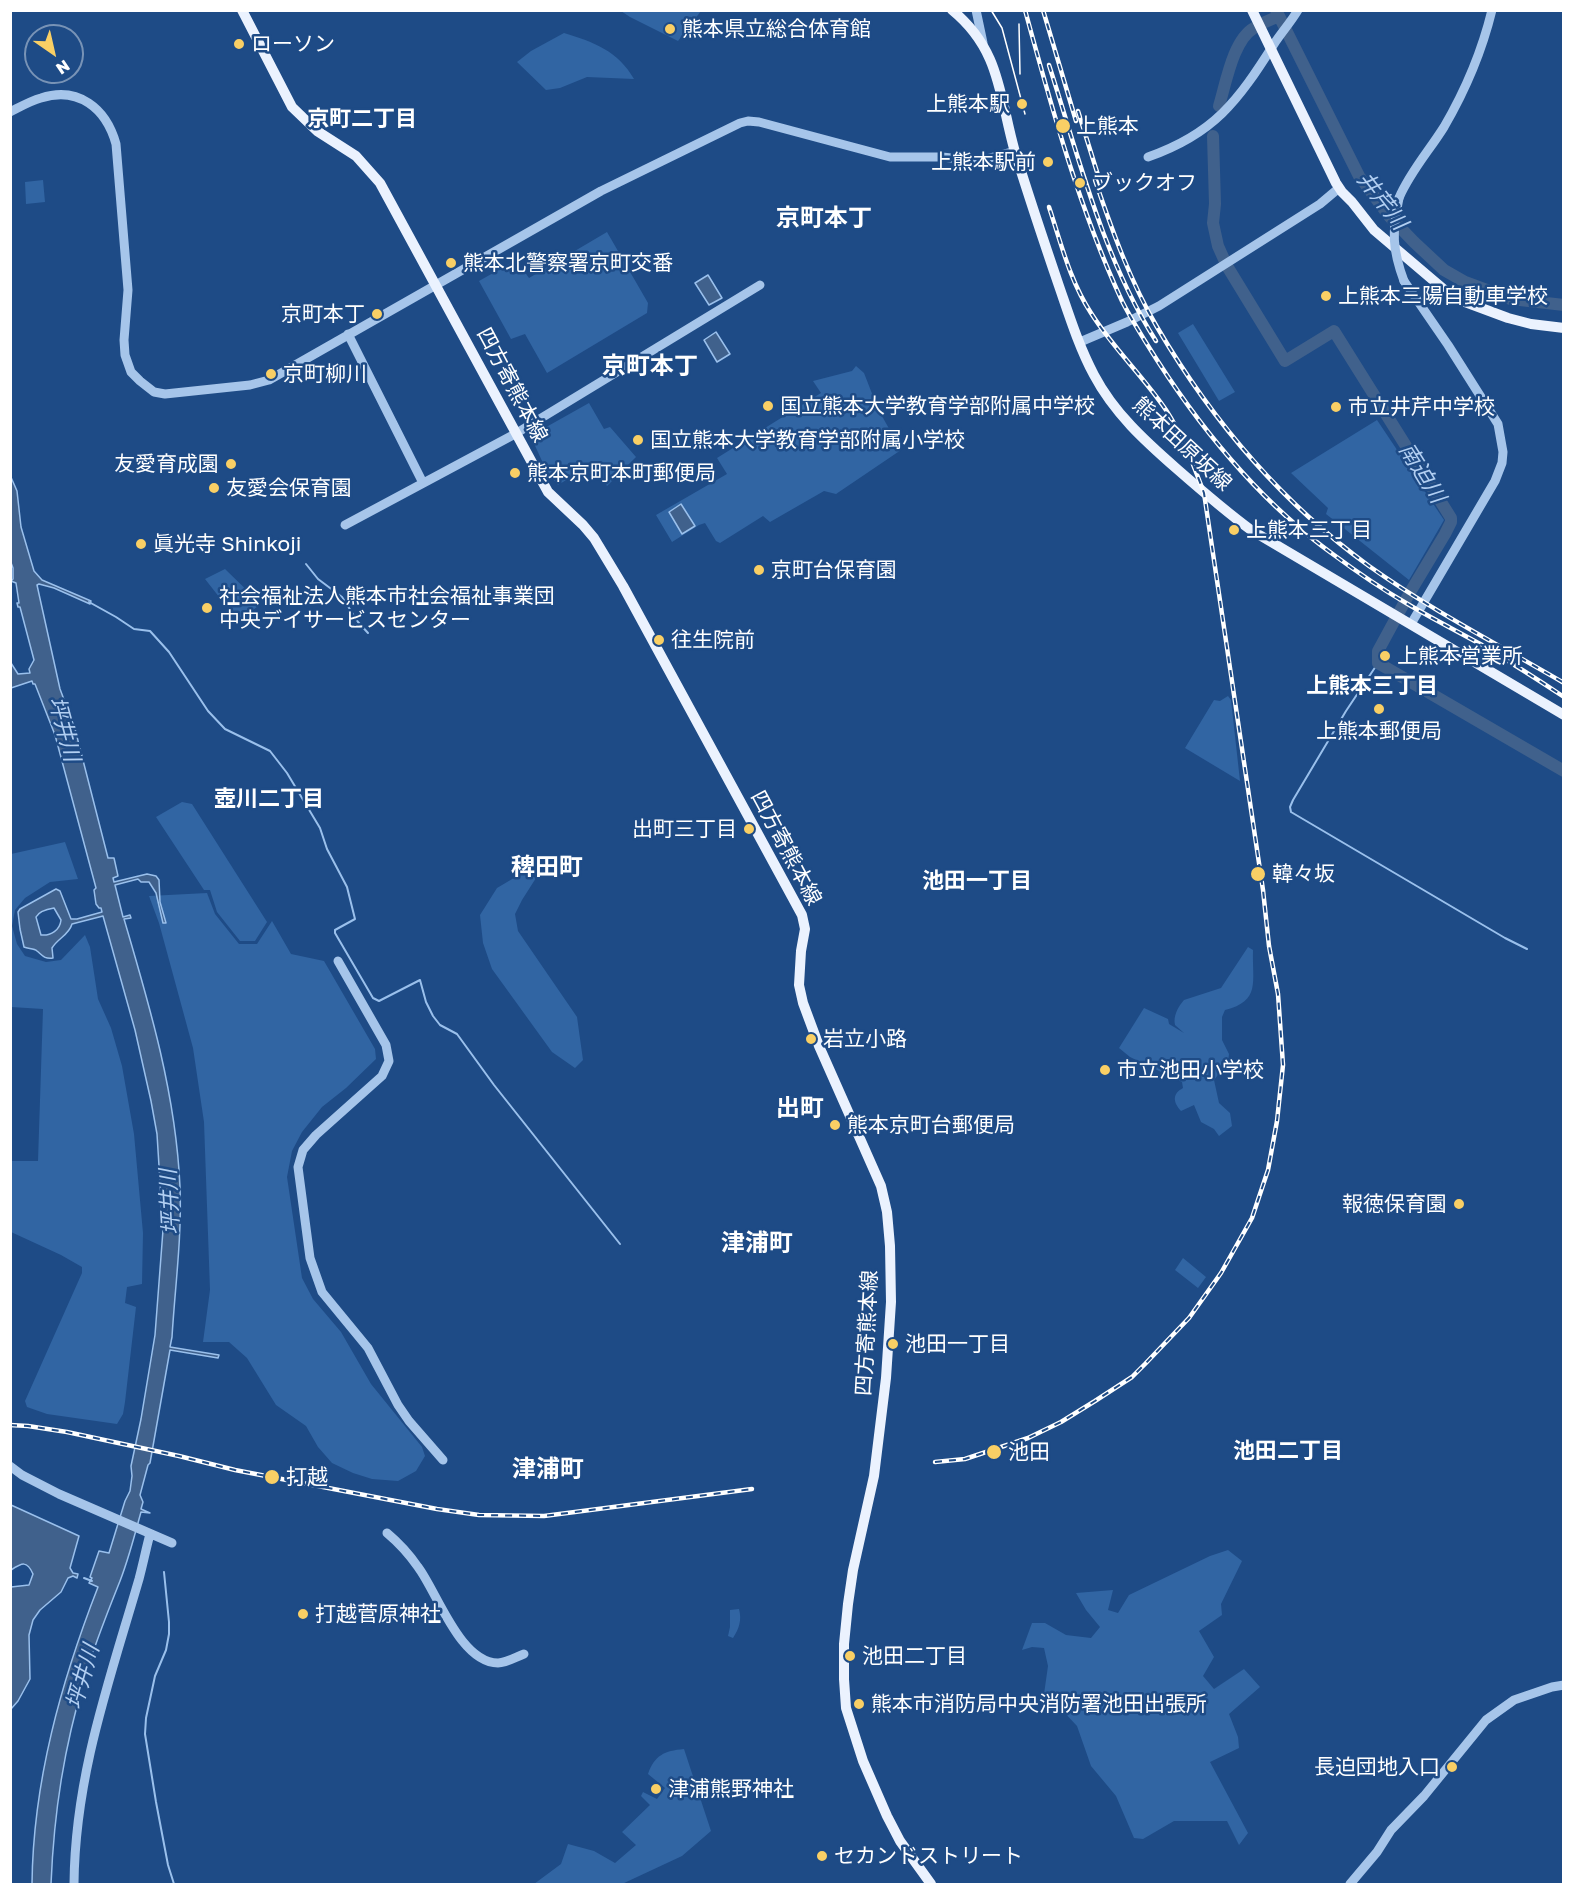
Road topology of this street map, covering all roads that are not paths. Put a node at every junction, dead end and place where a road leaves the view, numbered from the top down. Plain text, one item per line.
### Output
1 (242, 10) edge
2 (952, 10) edge
3 (1252, 10) edge
4 (1492, 10) edge
5 (976, 11) edge
6 (1297, 12) edge
7 (983, 43) junction
8 (1273, 46) junction
9 (10, 112) edge
10 (1015, 151) junction
11 (1148, 156) dead end
12 (1339, 188) junction
13 (436, 285) junction
14 (760, 285) dead end
15 (1563, 328) edge
16 (348, 334) junction
17 (1080, 342) junction
18 (515, 434) junction
19 (423, 483) junction
20 (345, 525) dead end
21 (1411, 624) junction
22 (1563, 715) edge
23 (338, 962) dead end
24 (443, 1460) dead end
25 (10, 1466) edge
26 (147, 1533) junction
27 (387, 1533) dead end
28 (172, 1543) dead end
29 (524, 1654) dead end
30 (1563, 1685) edge
31 (74, 1884) edge
32 (931, 1884) edge
33 (1350, 1884) edge

1 - 13 main road, 四方寄熊本線
2 - 7 main road, 熊本田原坂線
3 - 8 main road
4 - 21 street, bridge
5 - 7 street
6 - 8 street
7 - 10 main road, 熊本田原坂線
8 - 11 street
8 - 12 main road
9 - 16 street
10 - 13 street
10 - 17 main road, 熊本田原坂線
12 - 15 main road
12 - 17 street
13 - 16 street
13 - 18 main road, 四方寄熊本線
14 - 18 street
16 - 19 street
17 - 21 main road, 熊本田原坂線
18 - 19 street
18 - 32 main road, 四方寄熊本線
19 - 20 street
21 - 22 main road, 熊本田原坂線
23 - 24 street
25 - 26 street
26 - 28 street
26 - 31 street
27 - 29 street
30 - 33 street

